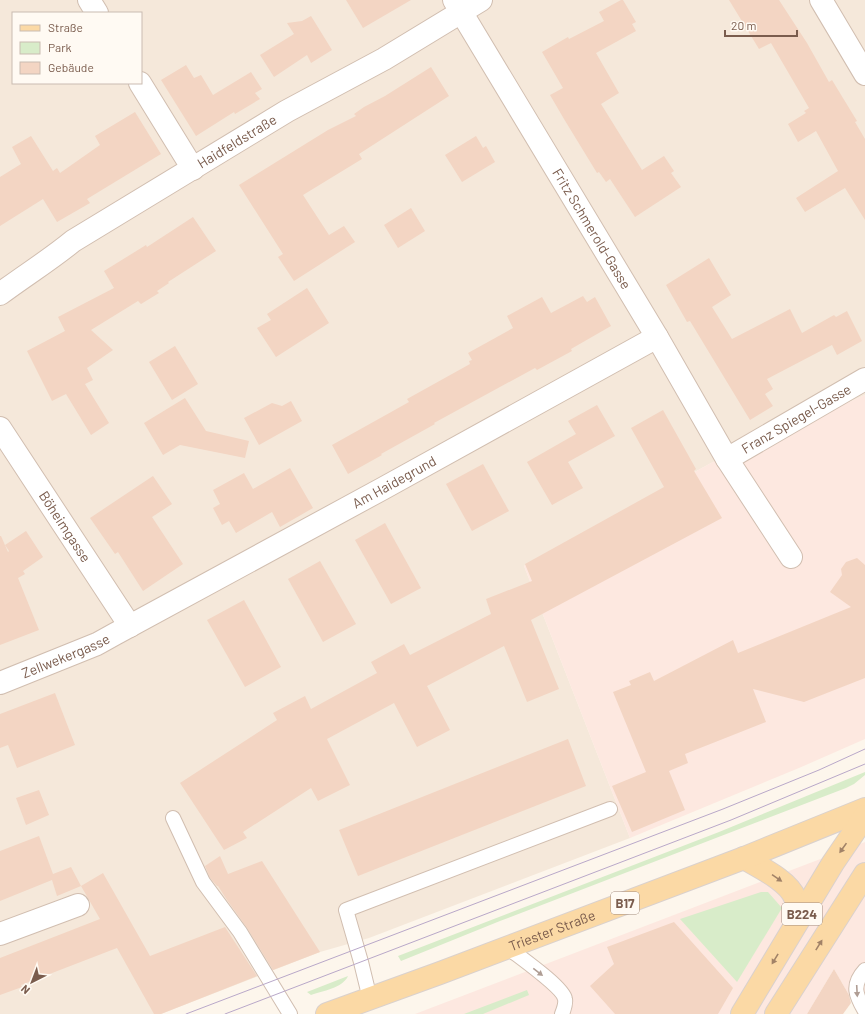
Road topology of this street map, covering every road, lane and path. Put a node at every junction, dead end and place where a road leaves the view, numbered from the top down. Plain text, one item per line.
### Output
1 (89, 0) edge
2 (481, 0) edge
3 (821, 0) edge
4 (458, 6) edge
5 (96, 12) edge
6 (865, 74) edge
7 (141, 84) edge
8 (193, 169) junction
9 (0, 294) edge
10 (657, 337) junction
11 (865, 379) edge
12 (0, 428) edge
13 (726, 459) junction
14 (791, 557) dead end
15 (130, 626) junction
16 (0, 683) edge
17 (865, 809) edge
18 (610, 810) dead end
19 (865, 816) edge
20 (173, 818) dead end
21 (744, 858) junction
22 (865, 874) edge
23 (78, 905) dead end
24 (798, 920) junction
25 (0, 934) edge
26 (507, 948) junction
27 (865, 970) edge
28 (370, 998) junction
29 (865, 1011) edge
30 (290, 1014) edge
31 (327, 1014) edge
32 (562, 1014) edge
33 (742, 1014) edge
34 (776, 1014) edge

1 - 5 street
2 - 4 street, Haidfeldstraße
3 - 6 street
4 - 8 street, Haidfeldstraße
4 - 10 street, Fritz Schmerold-Gasse
7 - 8 street
8 - 9 street, Haidfeldstraße
10 - 13 street, Fritz Schmerold-Gasse
10 - 15 street, Am Haidegrund
11 - 13 street, Franz Spiegel-Gasse
12 - 15 street, Böheimgasse
13 - 14 street, Fritz Schmerold-Gasse
15 - 16 street, Zellwekergasse
17 - 21 main road, Triester Straße / B17
18 - 28 lane
19 -> 24 main road, B224
20 - 30 lane
21 -> 24 main road
21 - 26 main road, Triester Straße / B17
34 -> 22 main road, B224
23 - 25 street
24 -> 33 main road, B224
26 - 28 main road, Triester Straße / B17
26 -> 32 lane
27 -> 29 lane
28 - 31 main road, Triester Straße / B17

